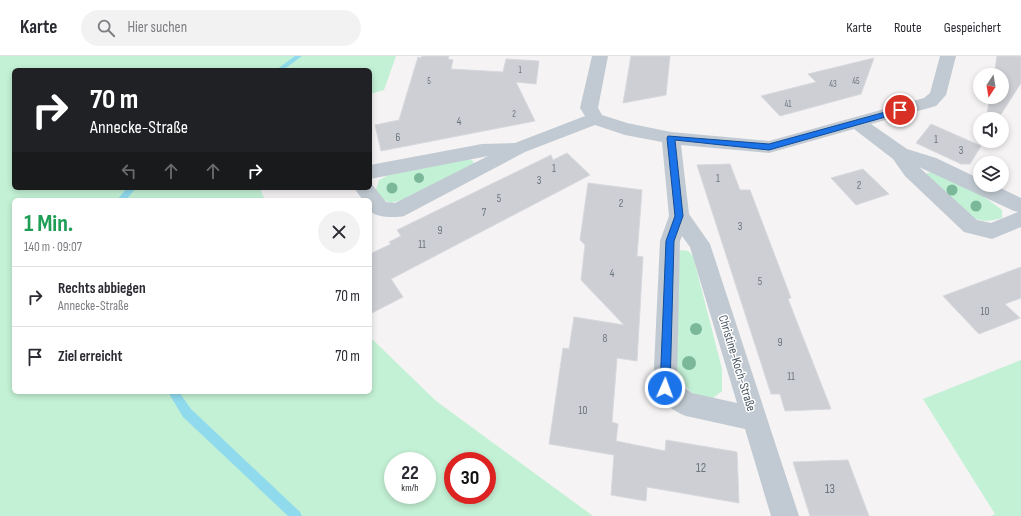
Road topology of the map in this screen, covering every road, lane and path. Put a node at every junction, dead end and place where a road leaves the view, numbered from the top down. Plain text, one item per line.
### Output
1 (600, 56) edge
2 (948, 56) edge
3 (595, 119) junction
4 (856, 122) junction
5 (671, 138) junction
6 (519, 148) junction
7 (900, 154) junction
8 (372, 172) edge
9 (366, 190) edge
10 (372, 198) edge
11 (372, 198) edge
12 (1021, 206) edge
13 (679, 216) junction
14 (1021, 219) edge
15 (754, 419) junction
16 (785, 516) edge

1 - 3 street
2 - 4 street
3 - 5 street
3 - 6 street
4 - 5 street
4 - 7 street
5 - 13 street, Christine-Koch-Straße
6 - 8 street
6 - 11 street
7 - 12 street
7 - 14 street
9 - 10 street
13 - 15 street, Christine-Koch-Straße
13 - 15 street, Christine-Koch-Straße
15 - 16 street

